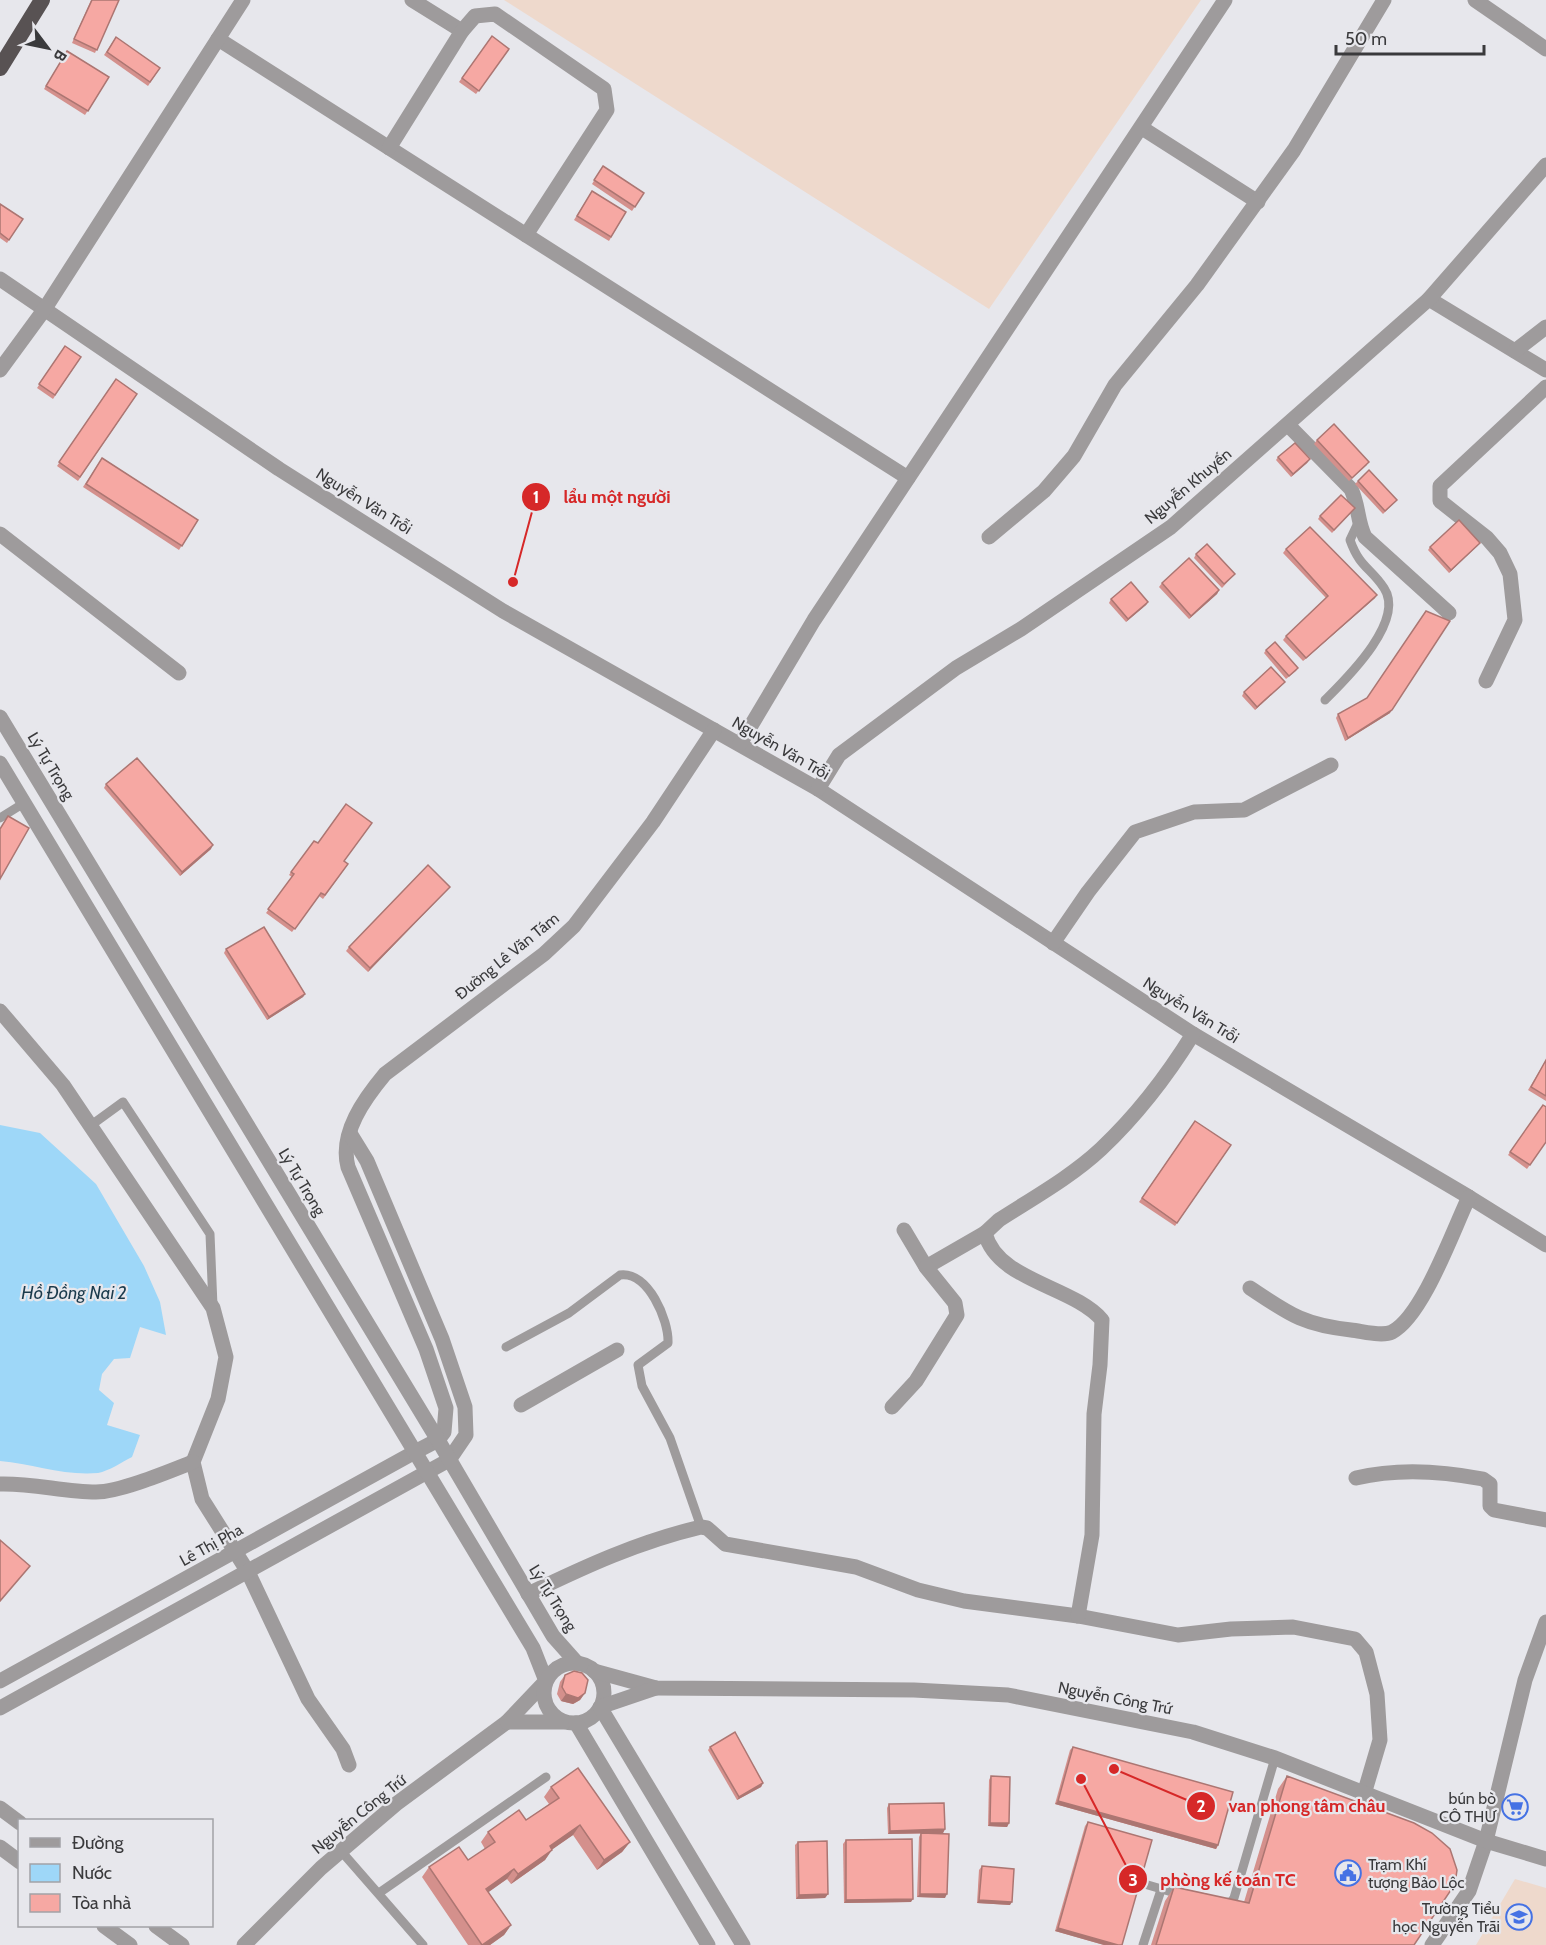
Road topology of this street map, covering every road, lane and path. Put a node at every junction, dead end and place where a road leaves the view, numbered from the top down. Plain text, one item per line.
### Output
1 (42, 0) edge
2 (243, 0) edge
3 (412, 0) edge
4 (1225, 0) edge
5 (1384, 0) edge
6 (1475, 0) edge
7 (462, 31) junction
8 (218, 39) junction
9 (1546, 49) edge
10 (0, 68) edge
11 (1142, 128) junction
12 (389, 148) junction
13 (1546, 165) edge
14 (1258, 202) junction
15 (526, 235) junction
16 (0, 279) edge
17 (1429, 299) junction
18 (44, 310) junction
19 (1546, 327) edge
20 (1515, 351) junction
21 (0, 370) edge
22 (1546, 370) edge
23 (1546, 387) edge
24 (1288, 425) junction
25 (908, 478) junction
26 (1358, 523) junction
27 (0, 534) edge
28 (989, 537) dead end
29 (1449, 613) dead end
30 (179, 673) dead end
31 (1486, 681) dead end
32 (1325, 699) dead end
33 (0, 717) edge
34 (714, 730) junction
35 (740, 744) junction
36 (0, 764) edge
37 (1331, 765) dead end
38 (818, 789) junction
39 (24, 803) junction
40 (0, 818) edge
41 (1053, 943) junction
42 (0, 1011) edge
43 (1193, 1034) junction
44 (90, 1126) junction
45 (351, 1134) junction
46 (1469, 1197) junction
47 (904, 1230) dead end
48 (985, 1233) junction
49 (1546, 1245) edge
50 (926, 1267) junction
51 (1250, 1288) dead end
52 (213, 1308) junction
53 (506, 1347) dead end
54 (617, 1350) dead end
55 (521, 1405) dead end
56 (892, 1407) dead end
57 (438, 1440) junction
58 (415, 1452) junction
59 (449, 1460) junction
60 (193, 1462) junction
61 (427, 1472) junction
62 (1356, 1478) dead end
63 (0, 1484) edge
64 (1546, 1520) edge
65 (701, 1527) junction
66 (235, 1553) junction
67 (248, 1572) junction
68 (528, 1594) junction
69 (1078, 1616) junction
70 (1546, 1622) edge
71 (577, 1663) junction
72 (594, 1671) junction
73 (0, 1681) edge
74 (546, 1681) junction
75 (656, 1688) junction
76 (600, 1707) junction
77 (0, 1708) edge
78 (507, 1722) junction
79 (571, 1723) junction
80 (1275, 1758) junction
81 (349, 1765) dead end
82 (546, 1777) dead end
83 (1364, 1794) junction
84 (0, 1808) edge
85 (18, 1822) edge
86 (1486, 1841) junction
87 (0, 1847) edge
88 (341, 1851) junction
89 (1546, 1859) edge
90 (18, 1860) edge
91 (1141, 1883) edge
92 (1161, 1890) junction
93 (379, 1893) junction
94 (1193, 1897) edge
95 (1214, 1902) edge
96 (105, 1927) edge
97 (157, 1927) edge
98 (130, 1945) edge
99 (182, 1945) edge
100 (244, 1945) edge
101 (423, 1945) edge
102 (708, 1945) edge
103 (743, 1945) edge
104 (1143, 1945) edge
105 (1432, 1945) edge

1 - 10 highway
2 - 8 street
3 - 7 street
4 - 11 street
5 - 14 street
6 - 9 street
7 - 12 street
7 - 15 street
8 - 12 street
8 - 18 street
11 - 14 street
11 - 25 street
12 - 15 street
13 - 17 street, Nguyễn Khuyến
14 - 28 street
15 - 25 street
16 - 18 street, Nguyễn Văn Trỗi
17 - 20 street
17 - 24 street, Nguyễn Khuyến
18 - 21 street
18 - 34 street, Nguyễn Văn Trỗi
19 - 20 street
20 - 22 street
23 - 31 street
24 - 26 street
24 - 38 street, Nguyễn Khuyến
25 - 35 street
26 - 29 street
26 - 32 lane
27 - 30 street
33 - 57 street, Lý Tự Trọng
34 - 35 street, Nguyễn Văn Trỗi
34 - 45 street, Đường Lê Văn Tám
35 - 38 street, Nguyễn Văn Trỗi
36 - 39 street
37 - 41 street
38 - 41 street, Nguyễn Văn Trỗi
39 - 40 lane
39 - 58 street
41 - 43 street, Nguyễn Văn Trỗi
42 - 44 street
43 - 46 street, Nguyễn Văn Trỗi
43 - 48 street
44 - 52 street
44 - 52 lane
45 - 57 street, Đường Lê Văn Tám
45 - 59 street
46 - 49 street, Nguyễn Văn Trỗi
46 - 51 street
47 - 50 street
48 - 50 street
48 - 69 street
50 - 56 street
52 - 60 street
53 - 65 lane
54 - 55 street
57 - 58 street, Lê Thị Pha
57 - 59 street, Lý Tự Trọng
58 - 61 street
58 - 66 street, Lê Thị Pha
59 - 61 street
59 - 68 street, Lý Tự Trọng
60 - 63 street
60 - 66 street
61 - 67 street
61 - 74 street
62 - 64 street
65 - 68 street
65 - 69 street
66 - 67 street
66 - 73 street, Lê Thị Pha
67 - 77 street
67 - 81 street
68 - 71 street, Lý Tự Trọng
69 - 83 street
70 - 86 street
71 - 72 street
71 - 74 street
72 - 75 street, Nguyễn Công Trứ
72 - 76 street
74 - 78 street, Nguyễn Công Trứ
74 - 79 street
75 - 76 street, Nguyễn Công Trứ
75 - 80 street, Nguyễn Công Trứ
76 - 79 street
76 - 103 street
78 - 79 street
78 - 88 street, Nguyễn Công Trứ
79 - 102 street
80 - 83 street, Nguyễn Công Trứ
80 - 95 lane
82 - 93 lane
83 - 86 street, Nguyễn Công Trứ
84 - 85 street
86 - 89 street, Nguyễn Công Trứ
86 - 105 street
87 - 90 street
88 - 93 lane
88 - 100 street, Nguyễn Công Trứ
91 - 92 lane
92 - 94 lane
92 - 104 lane
93 - 101 lane
96 - 98 street
97 - 99 street

